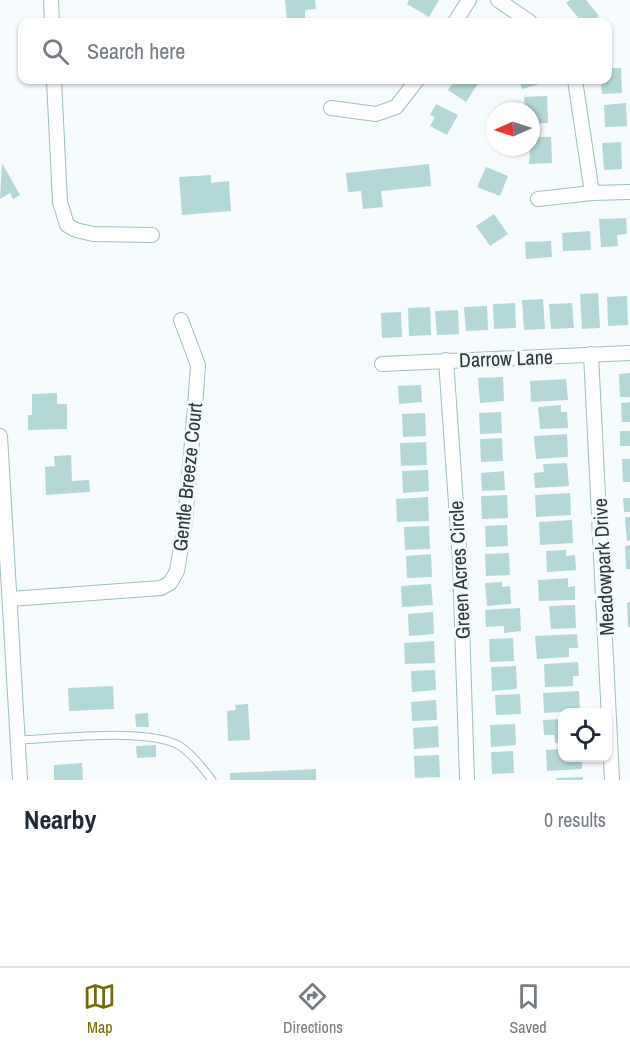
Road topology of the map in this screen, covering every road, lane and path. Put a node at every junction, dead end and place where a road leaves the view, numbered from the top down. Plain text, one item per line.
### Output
1 (51, 0) edge
2 (469, 0) edge
3 (498, 0) edge
4 (52, 18) edge
5 (458, 18) edge
6 (524, 18) edge
7 (54, 84) edge
8 (414, 84) edge
9 (576, 84) edge
10 (331, 108) dead end
11 (630, 192) edge
12 (592, 193) junction
13 (538, 199) dead end
14 (152, 235) dead end
15 (181, 320) dead end
16 (630, 352) edge
17 (591, 354) junction
18 (446, 360) junction
19 (382, 364) dead end
20 (0, 436) edge
21 (1, 464) edge
22 (10, 599) junction
23 (18, 740) junction
24 (20, 780) edge
25 (212, 780) edge
26 (467, 780) edge
27 (612, 780) edge

1 - 4 street
2 - 5 street
3 - 6 street
7 - 14 street
8 - 10 street
9 - 12 street
11 - 12 street
12 - 13 street
15 - 22 street, Gentle Breeze Court
16 - 17 street, Darrow Lane
17 - 18 street, Darrow Lane
17 - 27 street, Meadowpark Drive
18 - 19 street, Darrow Lane
18 - 26 street, Green Acres Circle
20 - 21 street
21 - 22 street
22 - 23 street
23 - 24 street
23 - 25 lane

